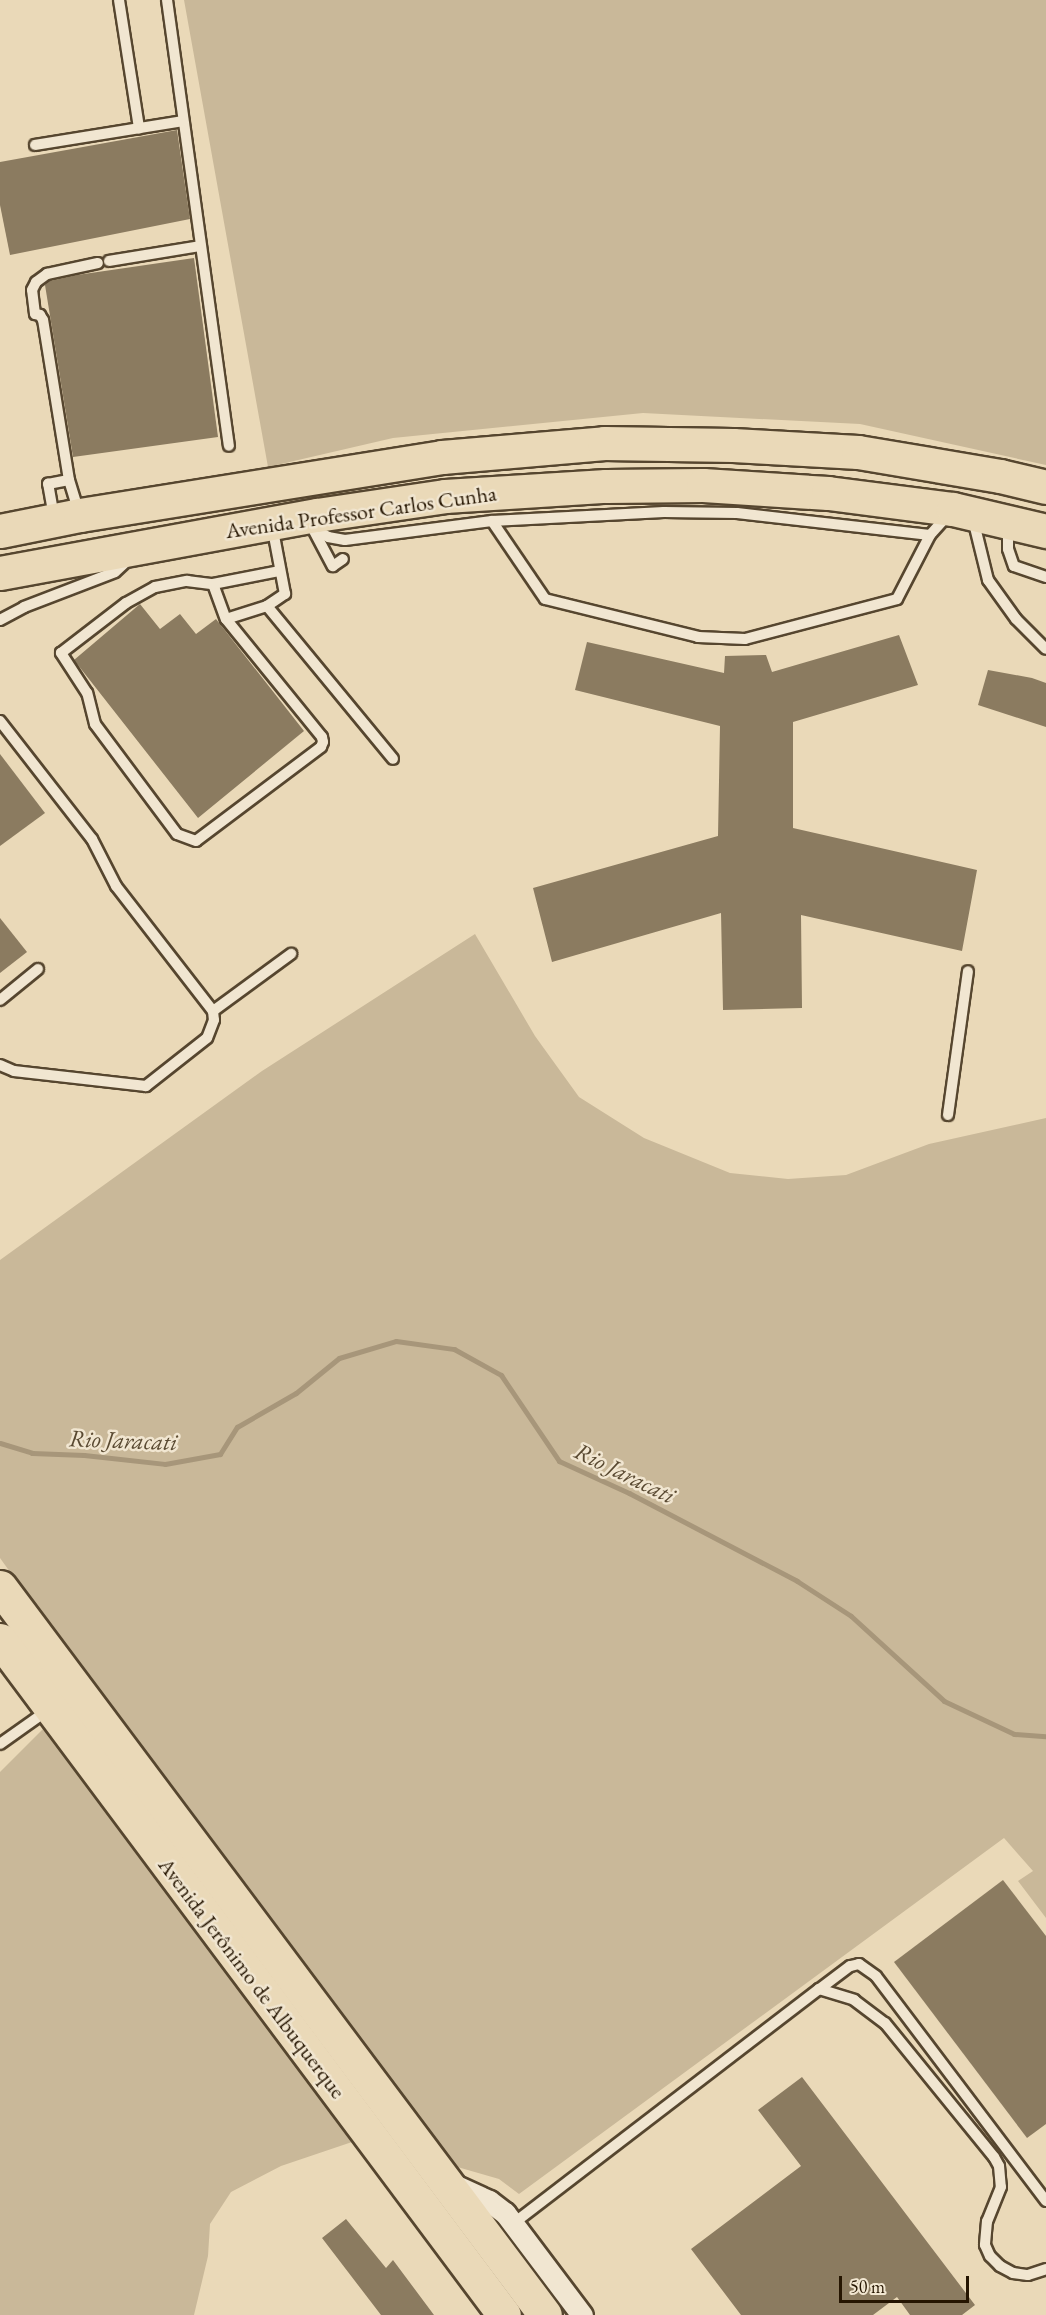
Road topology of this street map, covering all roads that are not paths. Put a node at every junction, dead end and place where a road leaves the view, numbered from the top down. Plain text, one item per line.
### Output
1 (119, 0) edge
2 (167, 0) edge
3 (183, 121) junction
4 (139, 128) junction
5 (35, 145) dead end
6 (201, 246) junction
7 (604, 443) junction
8 (229, 446) dead end
9 (442, 458) junction
10 (69, 480) junction
11 (1046, 487) edge
12 (490, 506) junction
13 (962, 511) junction
14 (68, 517) junction
15 (300, 522) junction
16 (1008, 522) junction
17 (0, 531) edge
18 (1046, 531) edge
19 (930, 535) junction
20 (136, 549) junction
21 (343, 559) dead end
22 (279, 571) junction
23 (0, 573) edge
24 (1046, 577) edge
25 (213, 584) junction
26 (267, 606) junction
27 (226, 619) junction
28 (0, 620) edge
29 (1046, 649) edge
30 (0, 721) edge
31 (393, 759) dead end
32 (291, 954) dead end
33 (38, 969) dead end
34 (968, 970) dead end
35 (0, 1000) edge
36 (213, 1011) junction
37 (0, 1065) edge
38 (948, 1115) dead end
39 (0, 1587) edge
40 (0, 1640) edge
41 (51, 1708) junction
42 (0, 1744) edge
43 (819, 1989) junction
44 (446, 2182) junction
45 (1046, 2201) edge
46 (514, 2223) junction
47 (1046, 2269) edge
48 (504, 2315) edge
49 (545, 2315) edge
50 (582, 2315) edge

1 - 4 lane
2 - 3 lane
3 - 4 lane
3 - 6 lane
4 - 5 lane
6 - 8 lane
6 - 10 lane
7 - 9 main road, Avenida Professor Carlos Cunha
7 - 11 main road, Avenida Professor Carlos Cunha
7 - 12 main road
9 - 14 main road, Avenida Professor Carlos Cunha
9 - 15 main road
10 - 14 lane
10 - 14 lane
12 - 13 main road, Avenida Professor Carlos Cunha
12 - 15 main road, Avenida Professor Carlos Cunha
12 - 19 lane
12 - 19 lane
13 - 16 main road, Avenida Professor Carlos Cunha
13 - 19 lane
13 - 29 lane
14 - 17 main road, Avenida Professor Carlos Cunha
15 - 20 main road, Avenida Professor Carlos Cunha
15 - 21 lane
15 - 22 lane
16 - 18 main road, Avenida Professor Carlos Cunha
16 - 24 lane
20 - 23 main road, Avenida Professor Carlos Cunha
20 - 28 lane
22 - 25 lane
22 - 26 lane
25 - 27 lane
25 - 27 lane
26 - 27 lane
26 - 31 lane
30 - 36 lane
32 - 36 lane
33 - 35 lane
34 - 38 lane
36 - 37 lane
39 - 44 main road, Avenida Jerônimo de Albuquerque
40 - 41 main road, Avenida Jerônimo de Albuquerque
41 - 42 lane
41 - 48 main road, Avenida Jerônimo de Albuquerque
43 - 45 lane
43 - 46 lane
43 - 47 lane
44 - 46 street, Avenida Jerônimo de Albuquerque
44 - 49 main road, Avenida Jerônimo de Albuquerque
46 - 50 street, Avenida Jerônimo de Albuquerque

